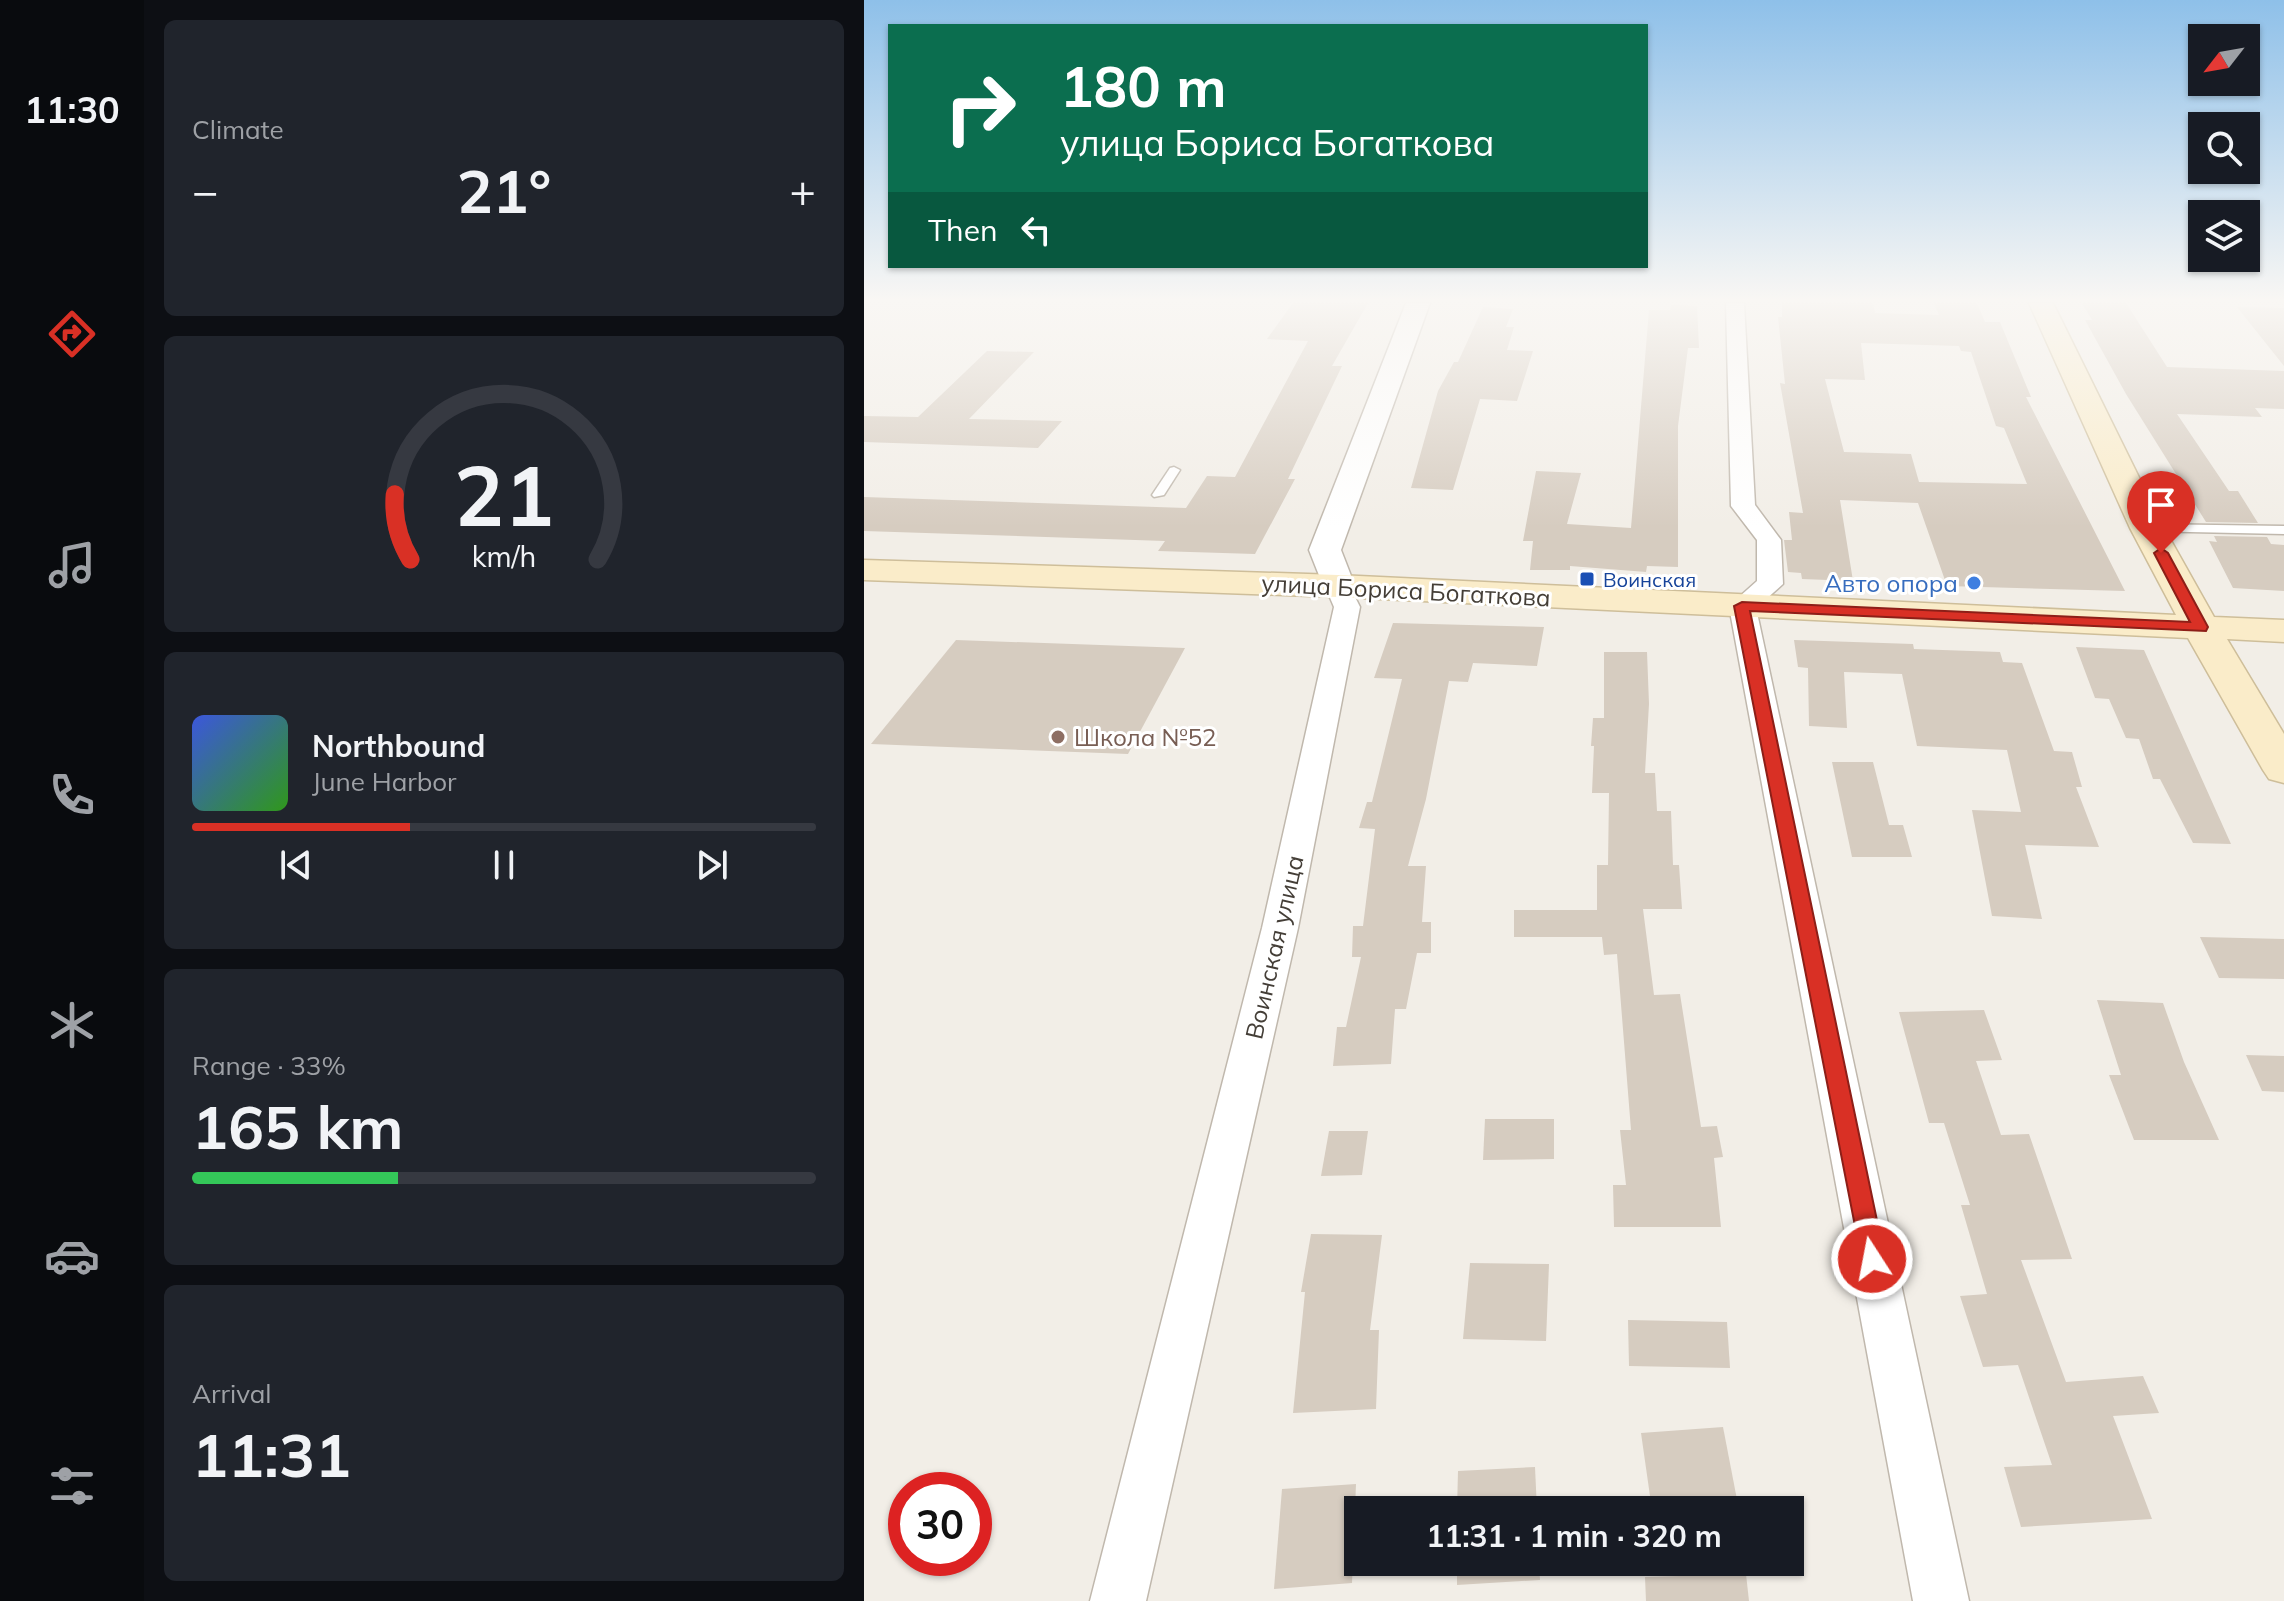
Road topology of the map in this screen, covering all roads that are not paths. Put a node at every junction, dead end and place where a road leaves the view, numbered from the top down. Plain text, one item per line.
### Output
1 (1390, 378) edge
2 (1738, 378) edge
3 (2076, 378) edge
4 (1174, 470) dead end
5 (1158, 495) dead end
6 (2147, 528) junction
7 (2284, 530) edge
8 (864, 570) edge
9 (1338, 586) junction
10 (1742, 606) junction
11 (2201, 627) junction
12 (2284, 631) edge
13 (2284, 770) edge
14 (1118, 1601) edge
15 (1941, 1601) edge

1 - 9 street, Воинская улица
2 - 10 street
3 - 6 main road
4 - 5 lane
6 - 7 lane
6 - 11 main road
8 - 9 main road, улица Бориса Богаткова
9 - 10 main road, улица Бориса Богаткова
9 - 14 street, Воинская улица
10 - 11 main road, улица Бориса Богаткова
10 - 15 street
11 - 12 main road, улица Бориса Богаткова
11 - 13 main road

